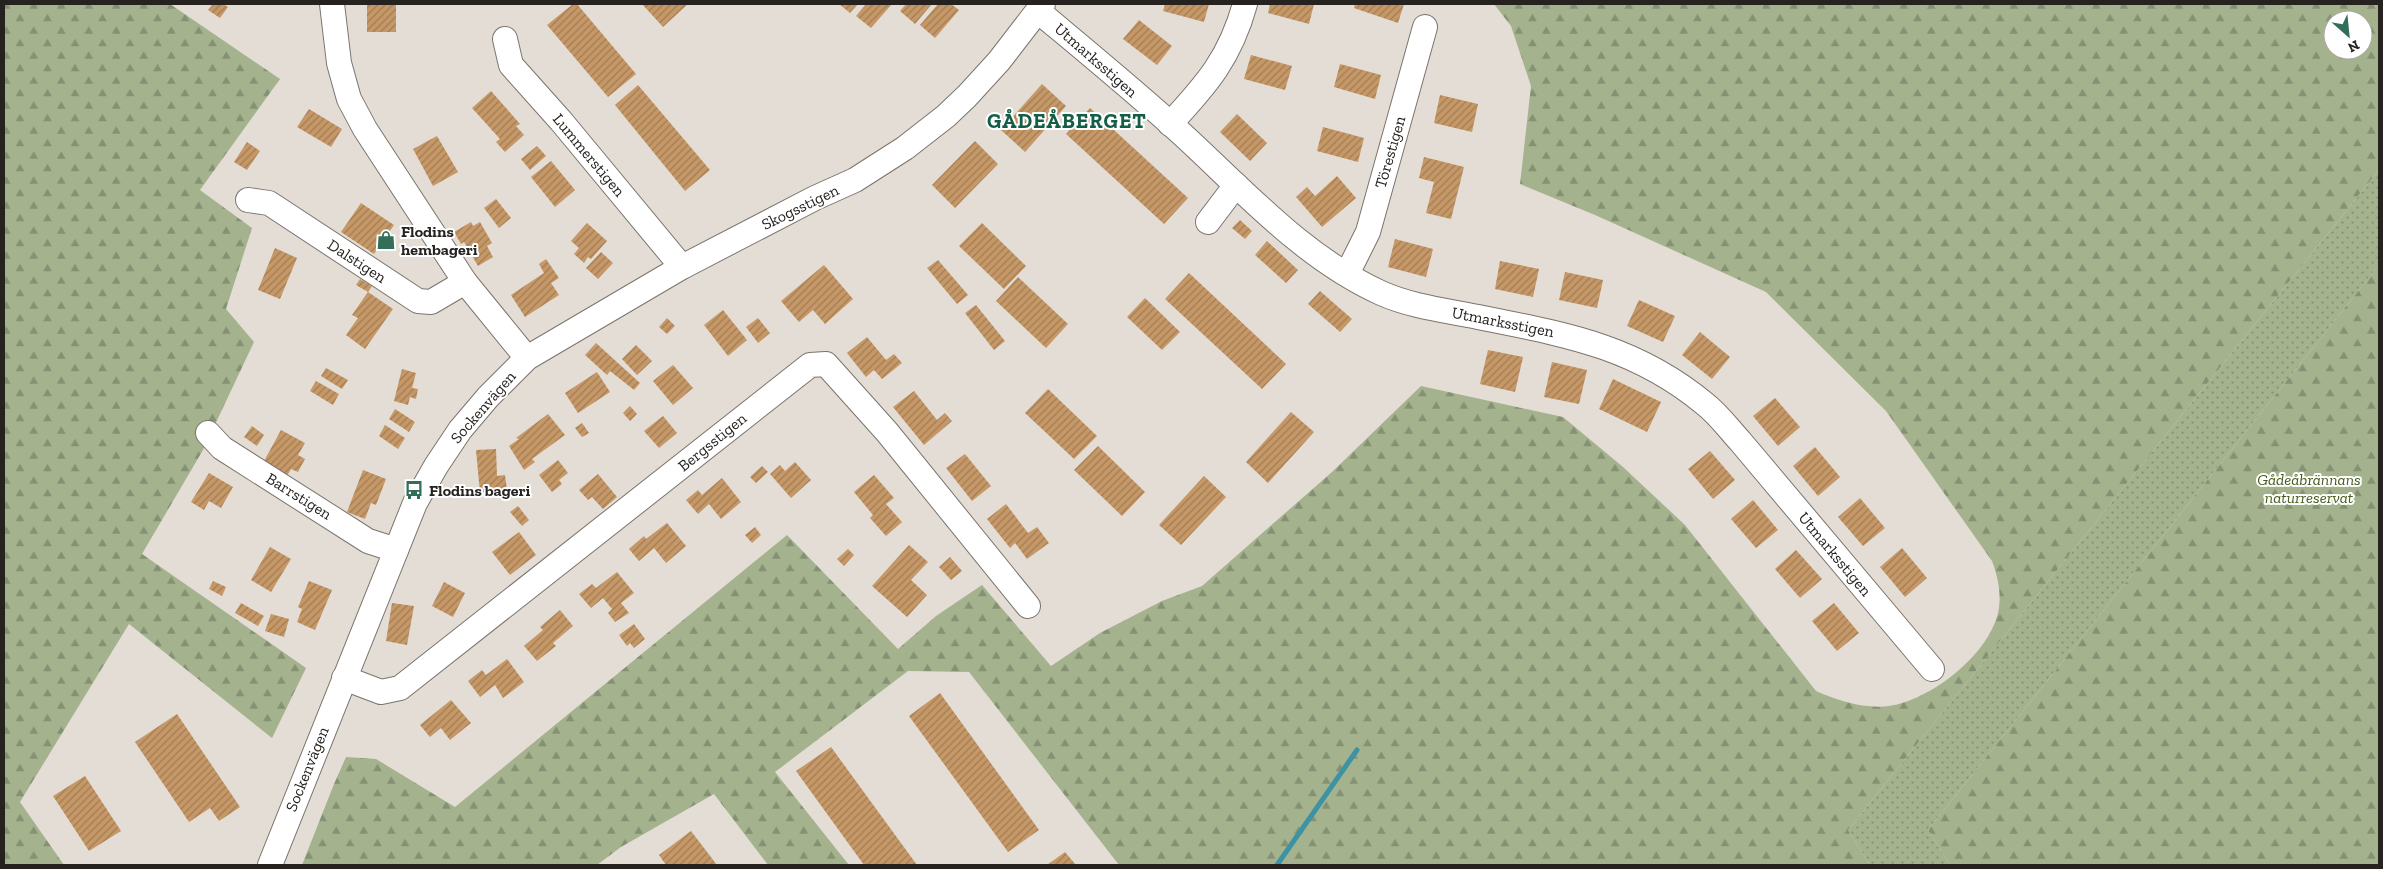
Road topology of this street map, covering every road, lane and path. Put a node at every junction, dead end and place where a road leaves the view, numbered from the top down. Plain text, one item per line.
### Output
1 (332, 4) edge
2 (1245, 4) edge
3 (1040, 7) edge
4 (1424, 27) dead end
5 (505, 39) dead end
6 (1170, 124) junction
7 (1236, 185) junction
8 (248, 200) dead end
9 (1208, 222) dead end
10 (682, 267) junction
11 (1347, 274) junction
12 (465, 282) junction
13 (527, 358) junction
14 (208, 434) dead end
15 (396, 550) junction
16 (1028, 606) dead end
17 (1932, 669) dead end
18 (344, 678) junction
19 (270, 865) edge

1 - 12 street, Sockenvägen
2 - 6 street
3 - 6 street, Utmarksstigen
3 - 10 street, Skogsstigen
4 - 11 street, Törestigen
5 - 10 street, Lummerstigen
6 - 7 street, Utmarksstigen
7 - 9 street
7 - 11 street, Utmarksstigen
8 - 12 street, Dalstigen
10 - 13 street, Skogsstigen
11 - 17 street, Utmarksstigen
12 - 13 street, Sockenvägen
13 - 15 street, Sockenvägen
14 - 15 street, Barrstigen
15 - 18 street, Sockenvägen
16 - 18 street, Bergsstigen
18 - 19 street, Sockenvägen

